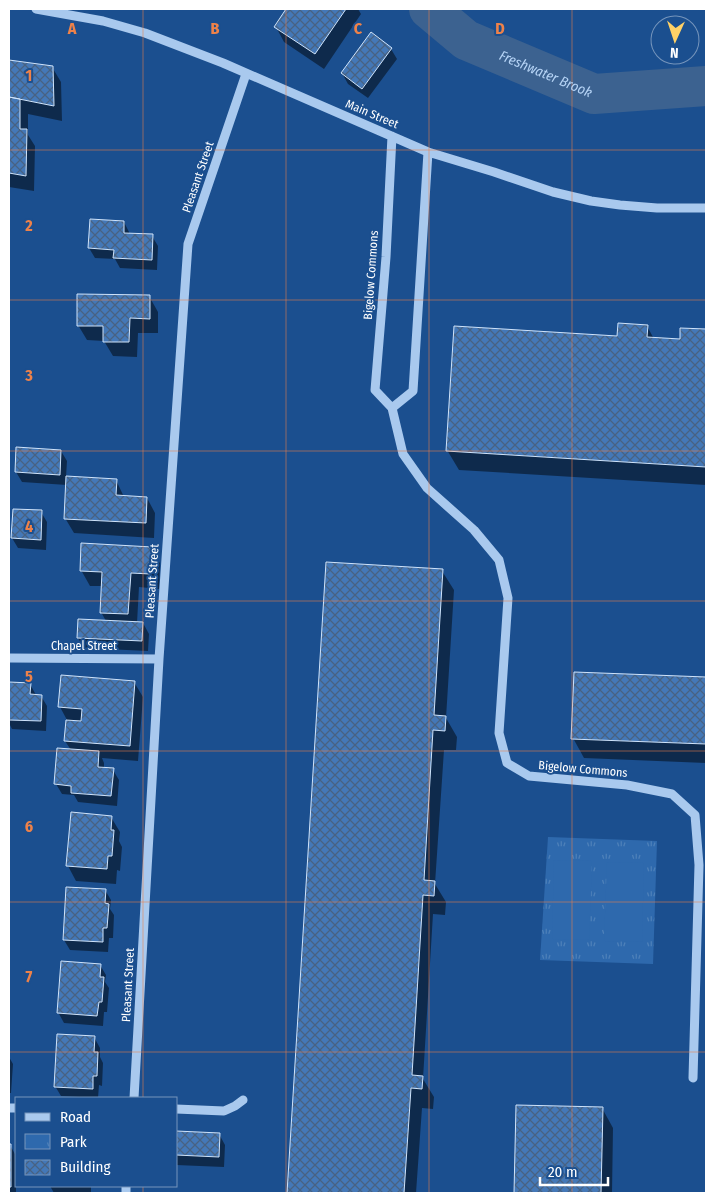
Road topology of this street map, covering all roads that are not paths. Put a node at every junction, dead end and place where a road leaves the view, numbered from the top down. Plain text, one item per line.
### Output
1 (36, 9) edge
2 (246, 74) junction
3 (392, 136) junction
4 (428, 152) junction
5 (706, 208) edge
6 (392, 408) junction
7 (9, 658) edge
8 (159, 659) junction
9 (693, 1078) dead end
10 (134, 1097) edge
11 (243, 1100) dead end
12 (178, 1109) edge

1 - 2 street, Main Street
2 - 3 street, Main Street
2 - 8 street, Pleasant Street
3 - 4 street, Main Street
3 - 6 street, Bigelow Commons
4 - 5 street, Main Street
4 - 6 street
6 - 9 street, Bigelow Commons
7 - 8 street, Chapel Street
8 - 10 street, Pleasant Street
11 - 12 street

